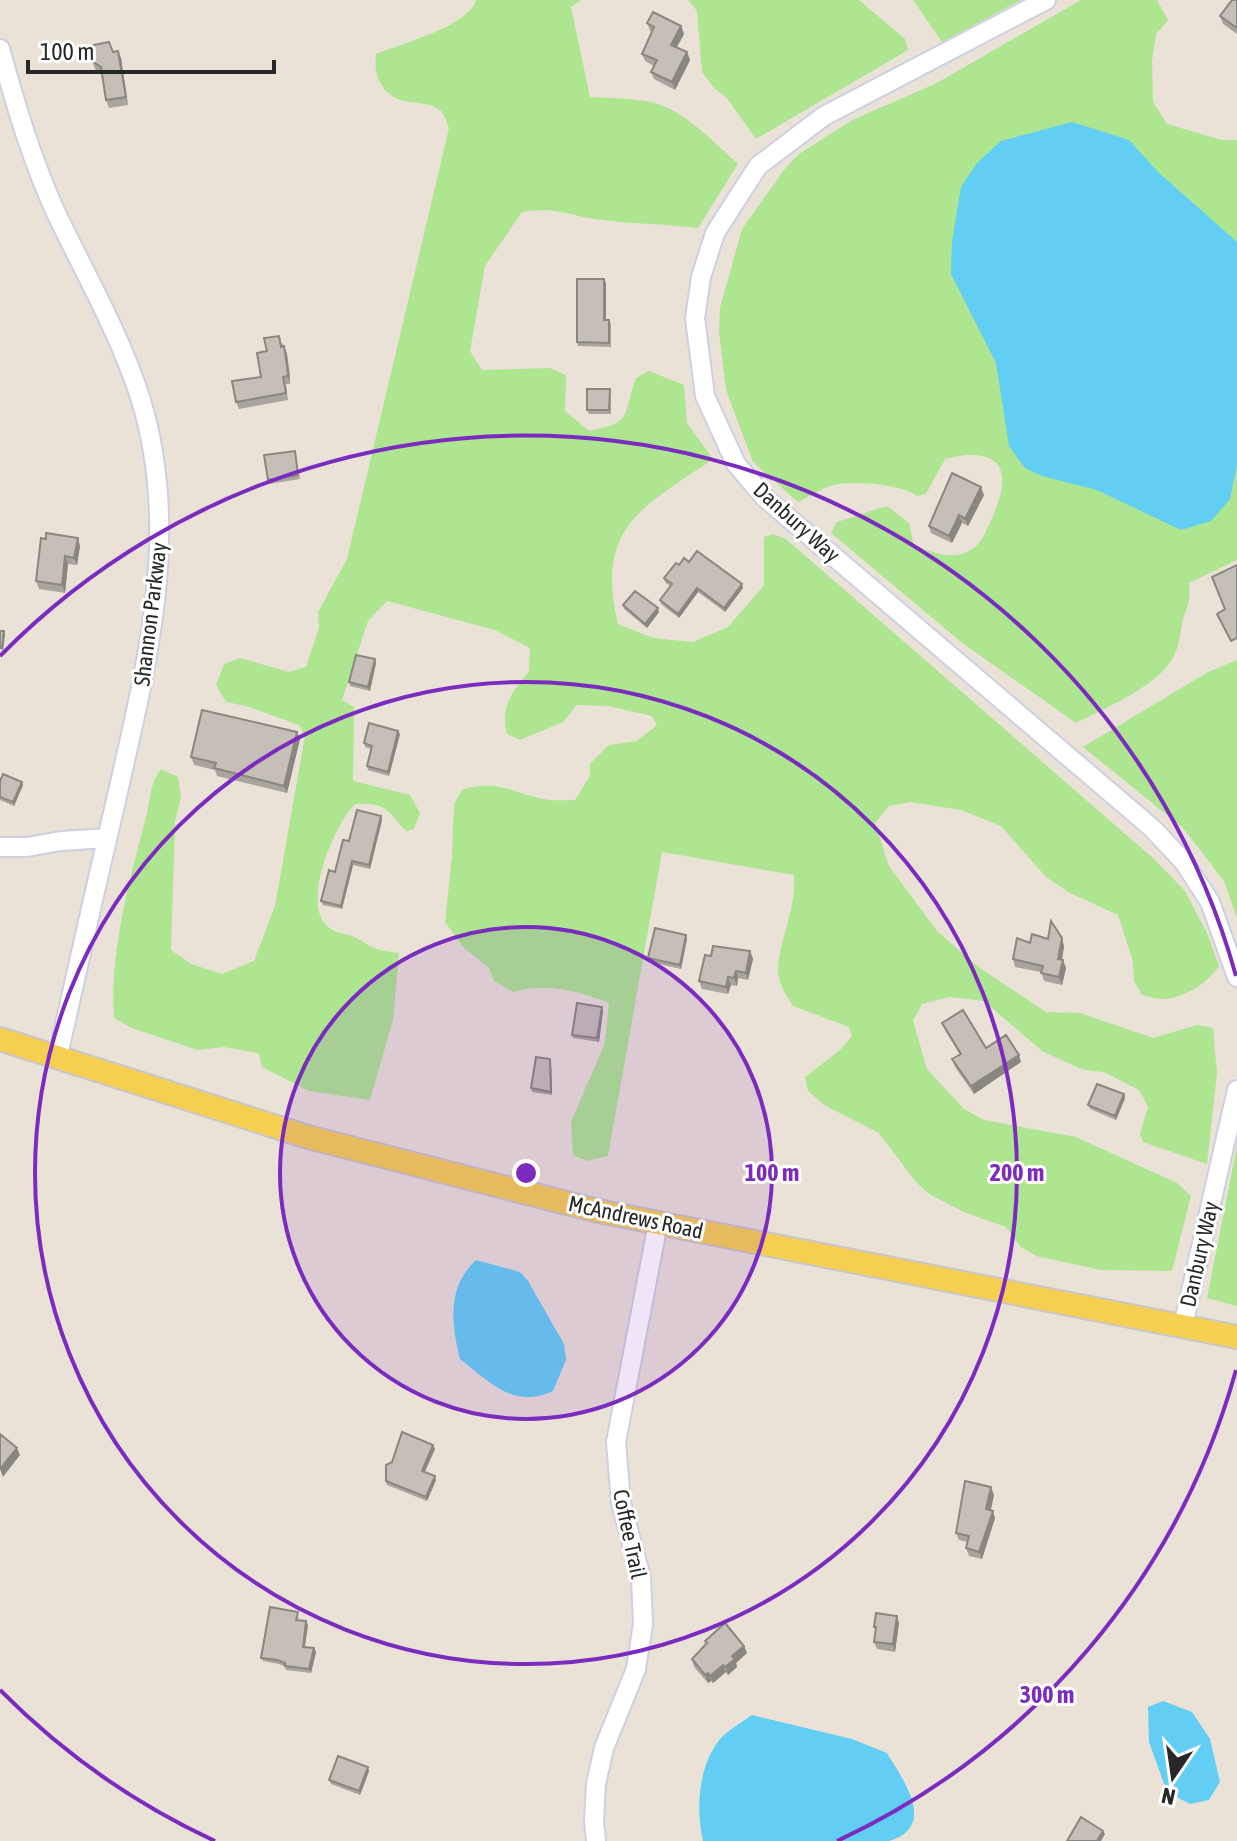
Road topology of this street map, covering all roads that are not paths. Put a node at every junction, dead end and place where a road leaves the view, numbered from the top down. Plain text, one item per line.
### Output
1 (1046, 0) edge
2 (0, 49) edge
3 (107, 838) junction
4 (0, 847) edge
5 (1237, 977) edge
6 (0, 1039) edge
7 (58, 1055) junction
8 (1237, 1090) edge
9 (658, 1223) junction
10 (1183, 1326) junction
11 (1237, 1337) edge
12 (596, 1841) edge

1 - 5 street, Danbury Way
2 - 3 street, Shannon Parkway
3 - 4 street
3 - 7 street, Shannon Parkway
6 - 7 main road, McAndrews Road
7 - 9 main road, McAndrews Road
8 - 10 street, Danbury Way
9 - 10 main road, McAndrews Road
9 - 12 street, Coffee Trail
10 - 11 main road, McAndrews Road

